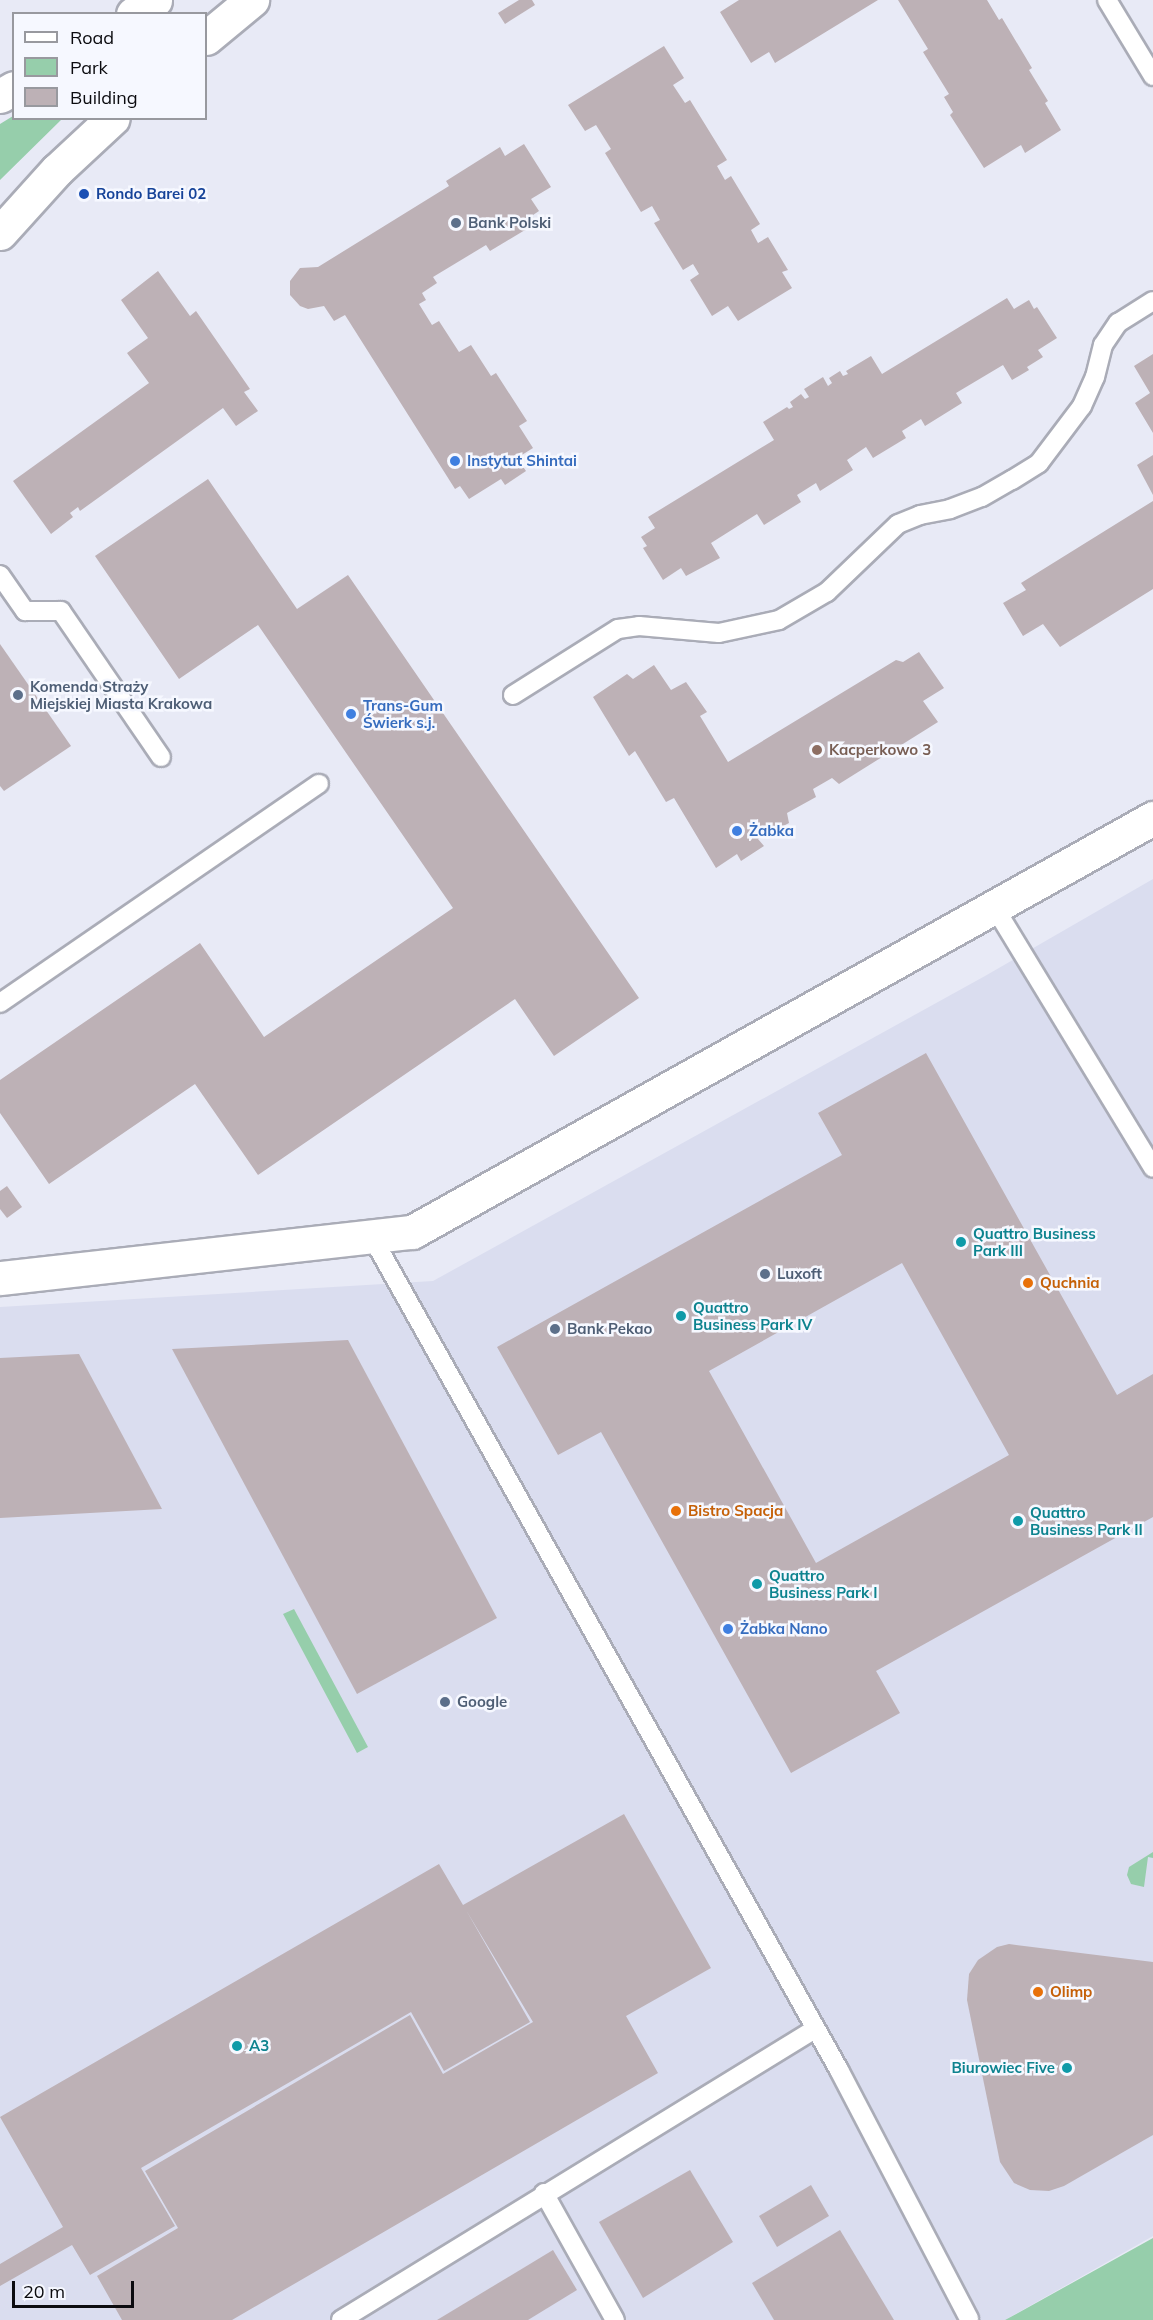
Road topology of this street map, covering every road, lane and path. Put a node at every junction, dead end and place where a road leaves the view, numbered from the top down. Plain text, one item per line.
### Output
1 (155, 0) edge
2 (252, 0) edge
3 (1107, 0) edge
4 (136, 12) edge
5 (207, 37) edge
6 (1153, 76) edge
7 (111, 120) edge
8 (0, 233) edge
9 (1153, 301) edge
10 (0, 575) edge
11 (513, 695) dead end
12 (161, 757) dead end
13 (319, 784) dead end
14 (1153, 818) edge
15 (995, 908) junction
16 (0, 1003) edge
17 (1153, 1168) edge
18 (372, 1237) junction
19 (0, 1278) edge
20 (815, 2029) junction
21 (544, 2193) junction
22 (969, 2319) edge
23 (340, 2320) edge
24 (615, 2320) edge

1 - 4 street
2 - 5 street
3 - 6 lane
7 - 8 street
9 - 11 lane
10 - 12 lane
13 - 16 lane
14 - 15 street
15 - 17 lane
15 - 18 street
18 - 19 street
18 - 20 lane
20 - 21 lane
20 - 22 lane
21 - 23 lane
21 - 24 lane

